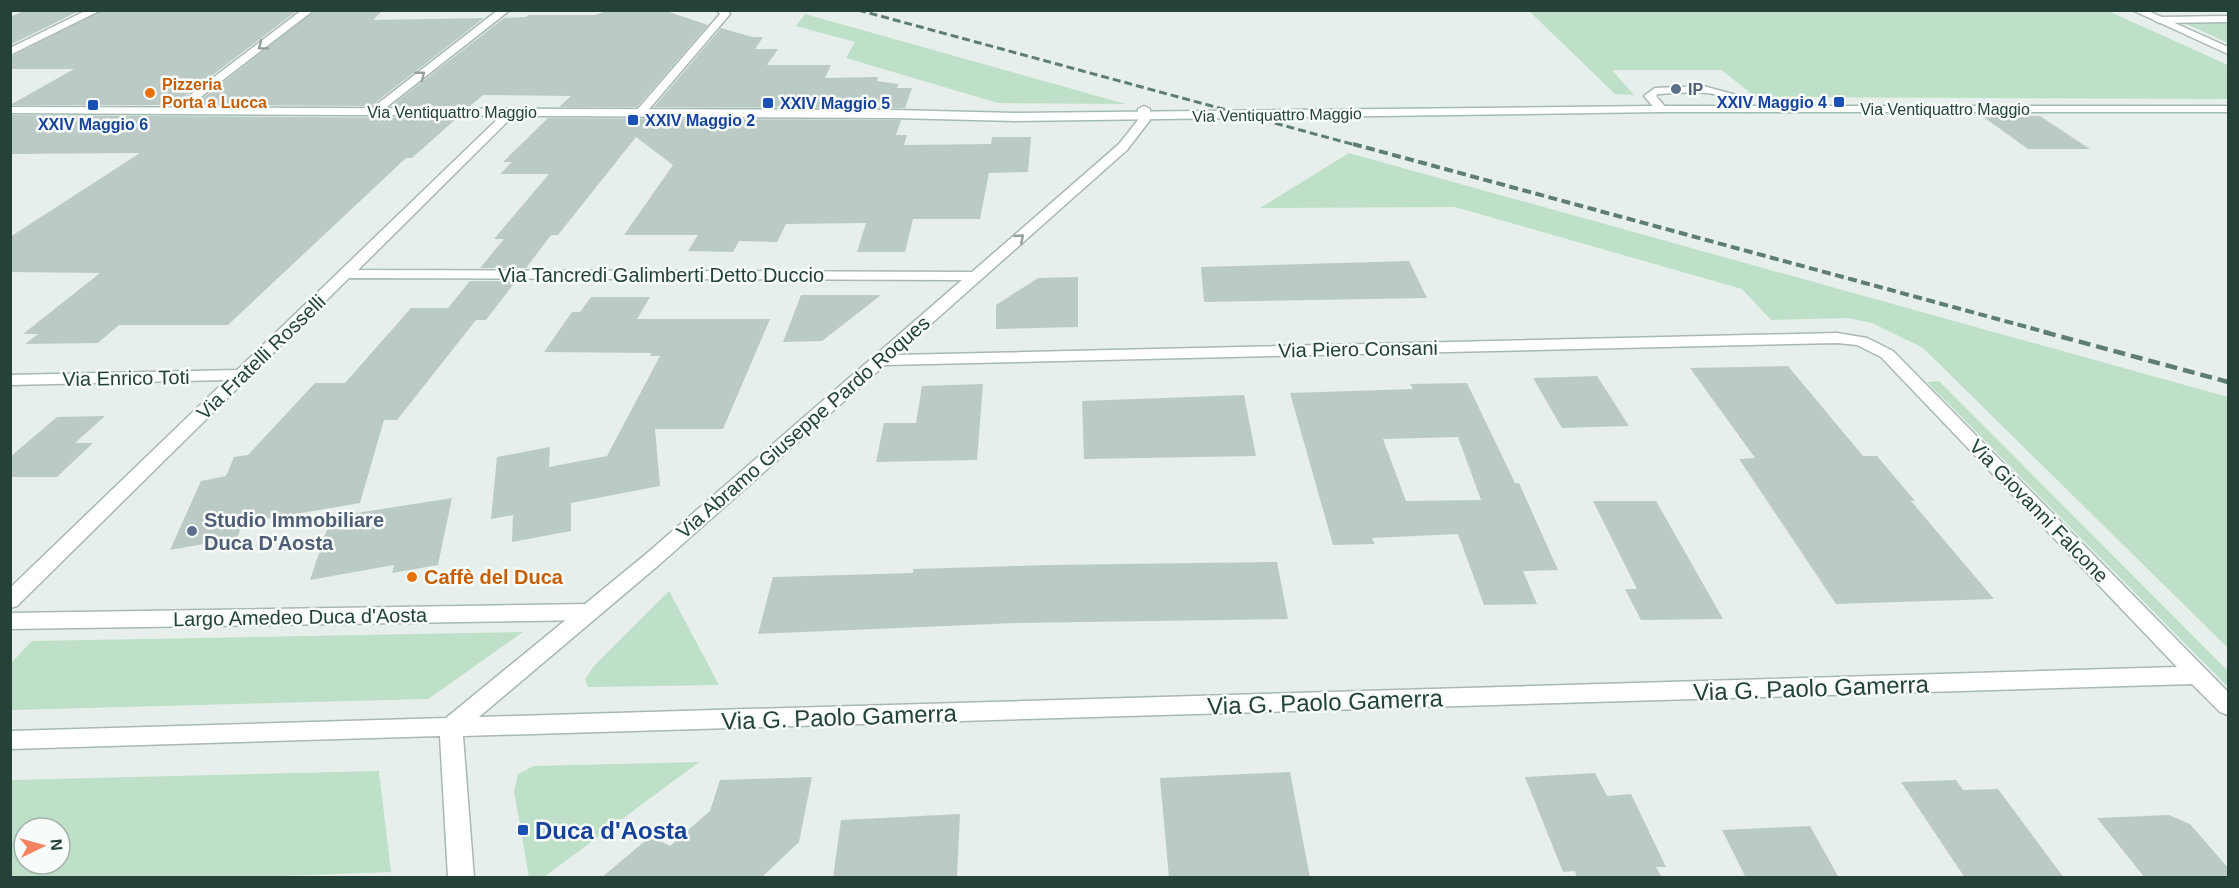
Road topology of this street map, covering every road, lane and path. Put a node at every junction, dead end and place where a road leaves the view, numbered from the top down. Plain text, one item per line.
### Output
1 (96, 10) edge
2 (309, 10) edge
3 (505, 10) edge
4 (2138, 10) edge
5 (723, 11) edge
6 (2229, 19) edge
7 (2159, 20) junction
8 (10, 41) edge
9 (32, 41) junction
10 (2229, 51) edge
11 (10, 52) edge
12 (1661, 109) junction
13 (1749, 109) junction
14 (2229, 109) edge
15 (10, 110) edge
16 (176, 111) junction
17 (375, 111) junction
18 (511, 112) junction
19 (641, 112) junction
20 (1144, 113) junction
21 (346, 274) junction
22 (976, 276) junction
23 (1838, 338) joint
24 (879, 360) junction
25 (241, 375) junction
26 (10, 380) edge
27 (10, 601) edge
28 (590, 612) junction
29 (10, 621) edge
30 (2198, 675) junction
31 (2229, 706) edge
32 (451, 728) junction
33 (10, 740) edge
34 (461, 878) edge

1 - 9 street
2 -> 16 street
17 -> 3 street
4 - 7 street
5 - 19 street
6 - 7 street
7 - 10 street
8 - 9 street
9 - 11 street
12 - 13 street, Via Ventiquattro Maggio
12 - 13 street
12 - 20 street, Via Ventiquattro Maggio
13 - 14 street, Via Ventiquattro Maggio
15 - 16 street, Via Ventiquattro Maggio
16 - 17 street, Via Ventiquattro Maggio
17 - 18 street, Via Ventiquattro Maggio
18 - 19 street, Via Ventiquattro Maggio
18 - 21 street, Via Fratelli Rosselli
19 - 20 street, Via Ventiquattro Maggio
22 -> 20 street, Via Abramo Giuseppe Pardo Roques
21 - 22 street, Via Tancredi Galimberti Detto Duccio
21 - 25 street, Via Fratelli Rosselli
22 - 24 street, Via Abramo Giuseppe Pardo Roques
23 - 24 street, Via Piero Consani
23 - 30 street, Via Giovanni Falcone
24 - 28 street, Via Abramo Giuseppe Pardo Roques
25 - 26 street, Via Enrico Toti
25 - 27 street, Via Fratelli Rosselli
28 - 29 street, Largo Amedeo Duca d'Aosta
28 - 32 street, Via Abramo Giuseppe Pardo Roques
30 - 31 street, Via Giovanni Falcone
30 - 32 street, Via G. Paolo Gamerra
32 - 33 street
32 - 34 street

